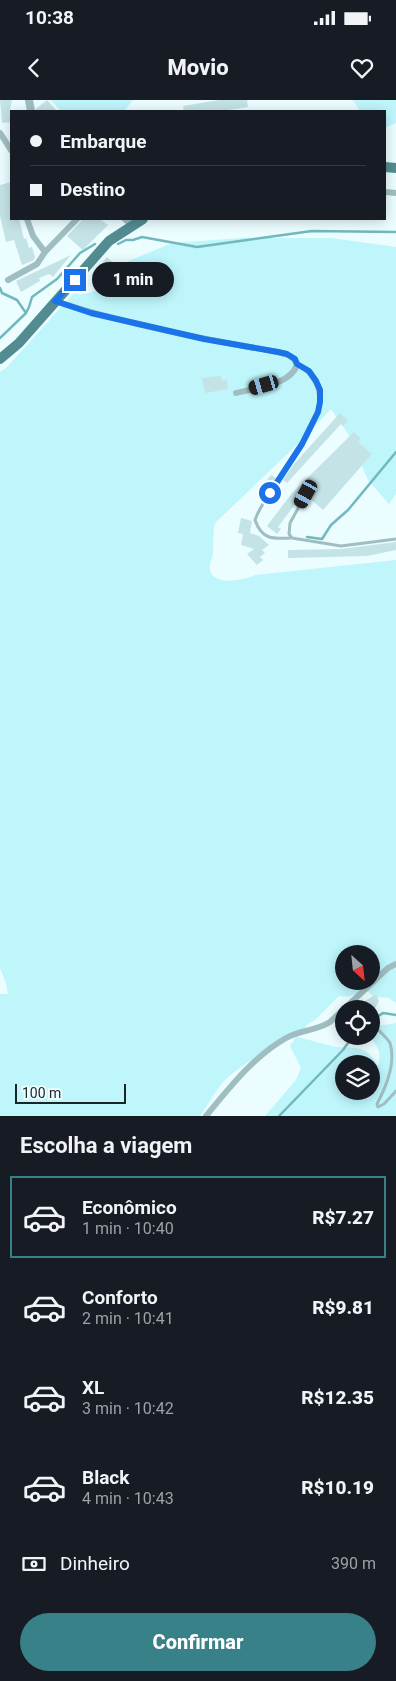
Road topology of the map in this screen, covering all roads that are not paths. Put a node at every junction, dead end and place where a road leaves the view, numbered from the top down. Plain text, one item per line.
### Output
1 (0, 132) edge
2 (10, 148) edge
3 (27, 220) edge
4 (76, 220) edge
5 (130, 222) edge
6 (45, 252) junction
7 (8, 280) dead end
8 (55, 301) junction
9 (0, 359) edge
10 (297, 364) junction
11 (236, 393) dead end
12 (306, 494) dead end
13 (292, 538) junction
14 (396, 539) edge
15 (396, 964) edge
16 (355, 998) joint
17 (380, 1032) edge
18 (396, 1091) edge
19 (206, 1116) edge

1 - 2 street
3 - 6 street
4 - 6 street
5 - 8 main road
6 - 7 street
8 - 9 main road
8 - 10 street
10 - 11 street
10 - 13 lane
12 - 13 lane
13 - 14 lane
15 - 16 street
16 - 19 street
17 - 18 lane

